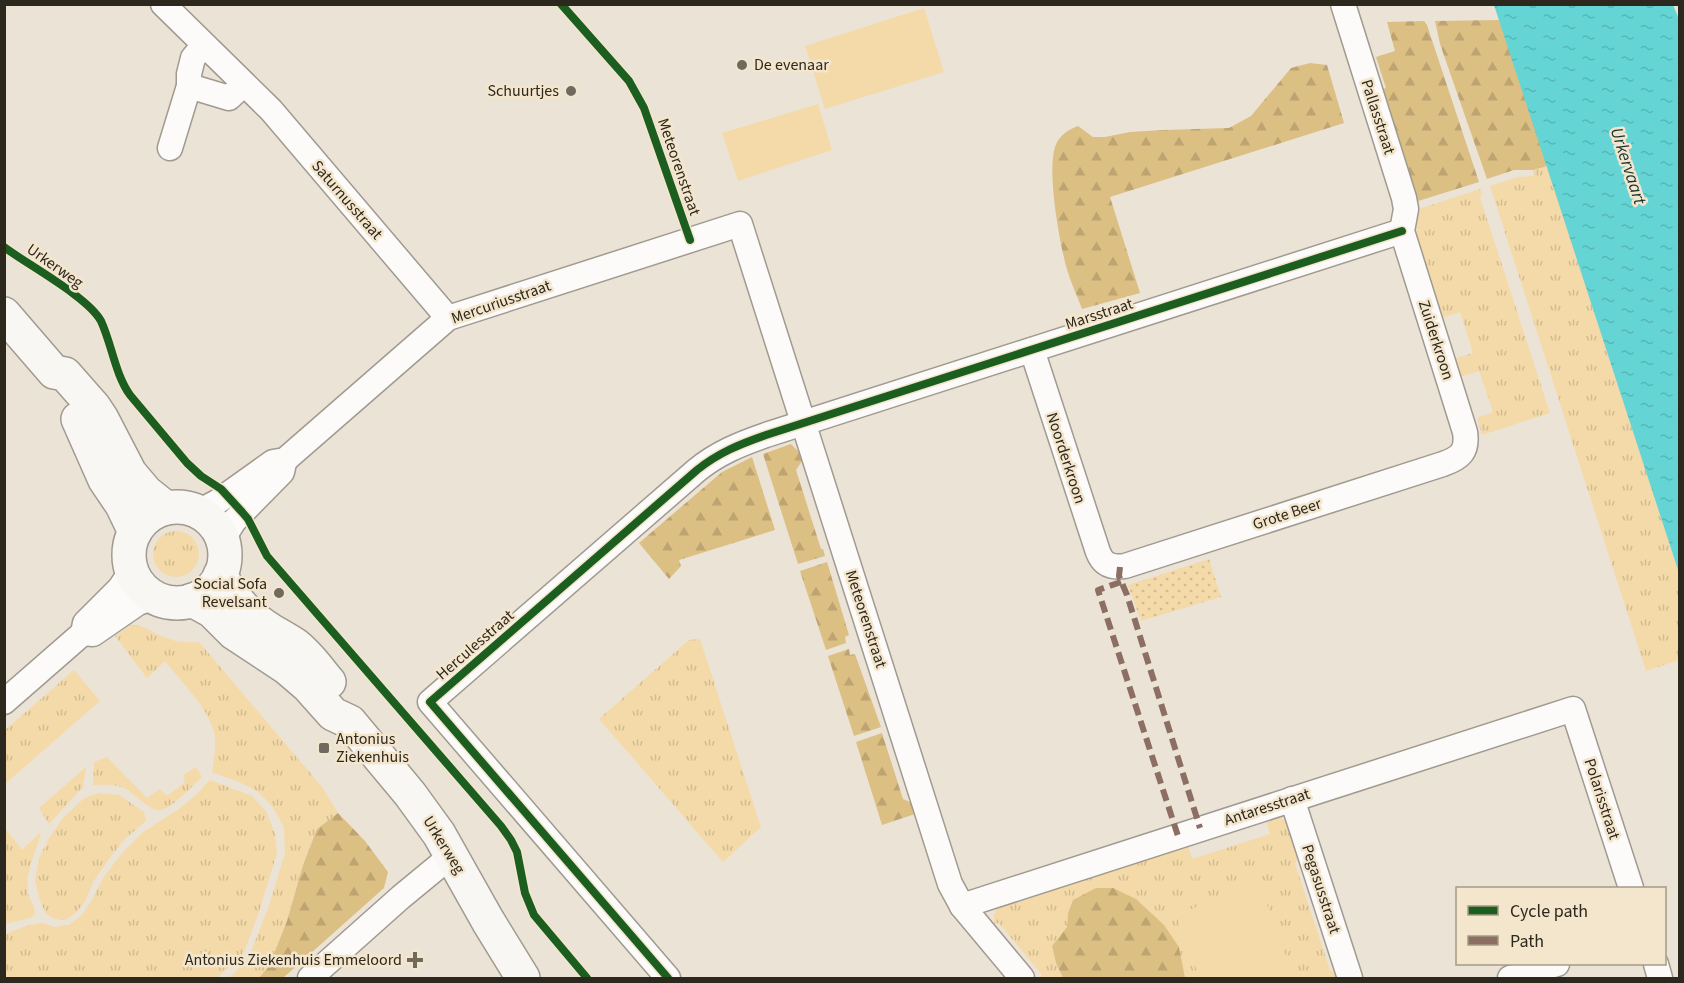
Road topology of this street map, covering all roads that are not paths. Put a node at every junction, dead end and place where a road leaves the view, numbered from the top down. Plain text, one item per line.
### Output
1 (163, 4) edge
2 (1343, 4) edge
3 (204, 45) junction
4 (244, 84) junction
5 (189, 86) junction
6 (170, 148) dead end
7 (1402, 231) junction
8 (690, 240) joint
9 (4, 314) edge
10 (448, 318) junction
11 (1032, 350) junction
12 (54, 372) junction
13 (804, 423) junction
14 (1465, 449) joint
15 (285, 460) junction
16 (166, 508) junction
17 (198, 512) junction
18 (135, 532) junction
19 (222, 540) junction
20 (1106, 563) joint
21 (130, 566) junction
22 (220, 575) junction
23 (154, 597) junction
24 (192, 600) junction
25 (83, 633) junction
26 (4, 702) edge
27 (1573, 709) joint
28 (350, 722) junction
29 (1292, 799) junction
30 (452, 855) junction
31 (1631, 887) edge
32 (962, 906) junction
33 (1551, 965) edge
34 (310, 978) edge
35 (523, 978) edge
36 (668, 978) edge
37 (1022, 978) edge
38 (1350, 978) edge
39 (1510, 978) edge

1 - 3 street, Saturnusstraat
2 - 7 street, Pallasstraat
3 - 4 street, Saturnusstraat
3 - 5 street
4 - 5 street
4 - 10 street, Saturnusstraat
5 - 6 street
7 - 11 street, Marsstraat
7 - 14 street, Zuiderkroon
8 - 10 street, Mercuriusstraat
8 - 13 street, Meteorenstraat
9 - 12 main road
10 - 15 street, Mercuriusstraat
11 - 13 street, Marsstraat
11 - 20 street, Noorderkroon
12 - 16 main road
12 - 18 main road
13 - 32 street, Meteorenstraat
13 - 36 street, Herculesstraat
14 - 20 street, Grote Beer
15 - 17 street, Mercuriusstraat
15 - 19 street, Mercuriusstraat
16 - 17 main road
16 - 18 main road
17 - 19 main road
18 - 21 main road
19 - 22 main road
21 - 23 main road
21 - 25 street
22 - 24 main road
22 - 28 main road, Urkerweg
23 - 24 main road
23 - 25 street
24 - 28 main road, Urkerweg
25 - 26 street
27 - 29 street, Antaresstraat
27 - 31 street, Polarisstraat
28 - 30 main road, Urkerweg
29 - 32 street, Antaresstraat
29 - 38 street, Pegasusstraat
30 - 34 street
30 - 35 main road, Urkerweg
32 - 37 street, Meteorenstraat
33 - 39 street

